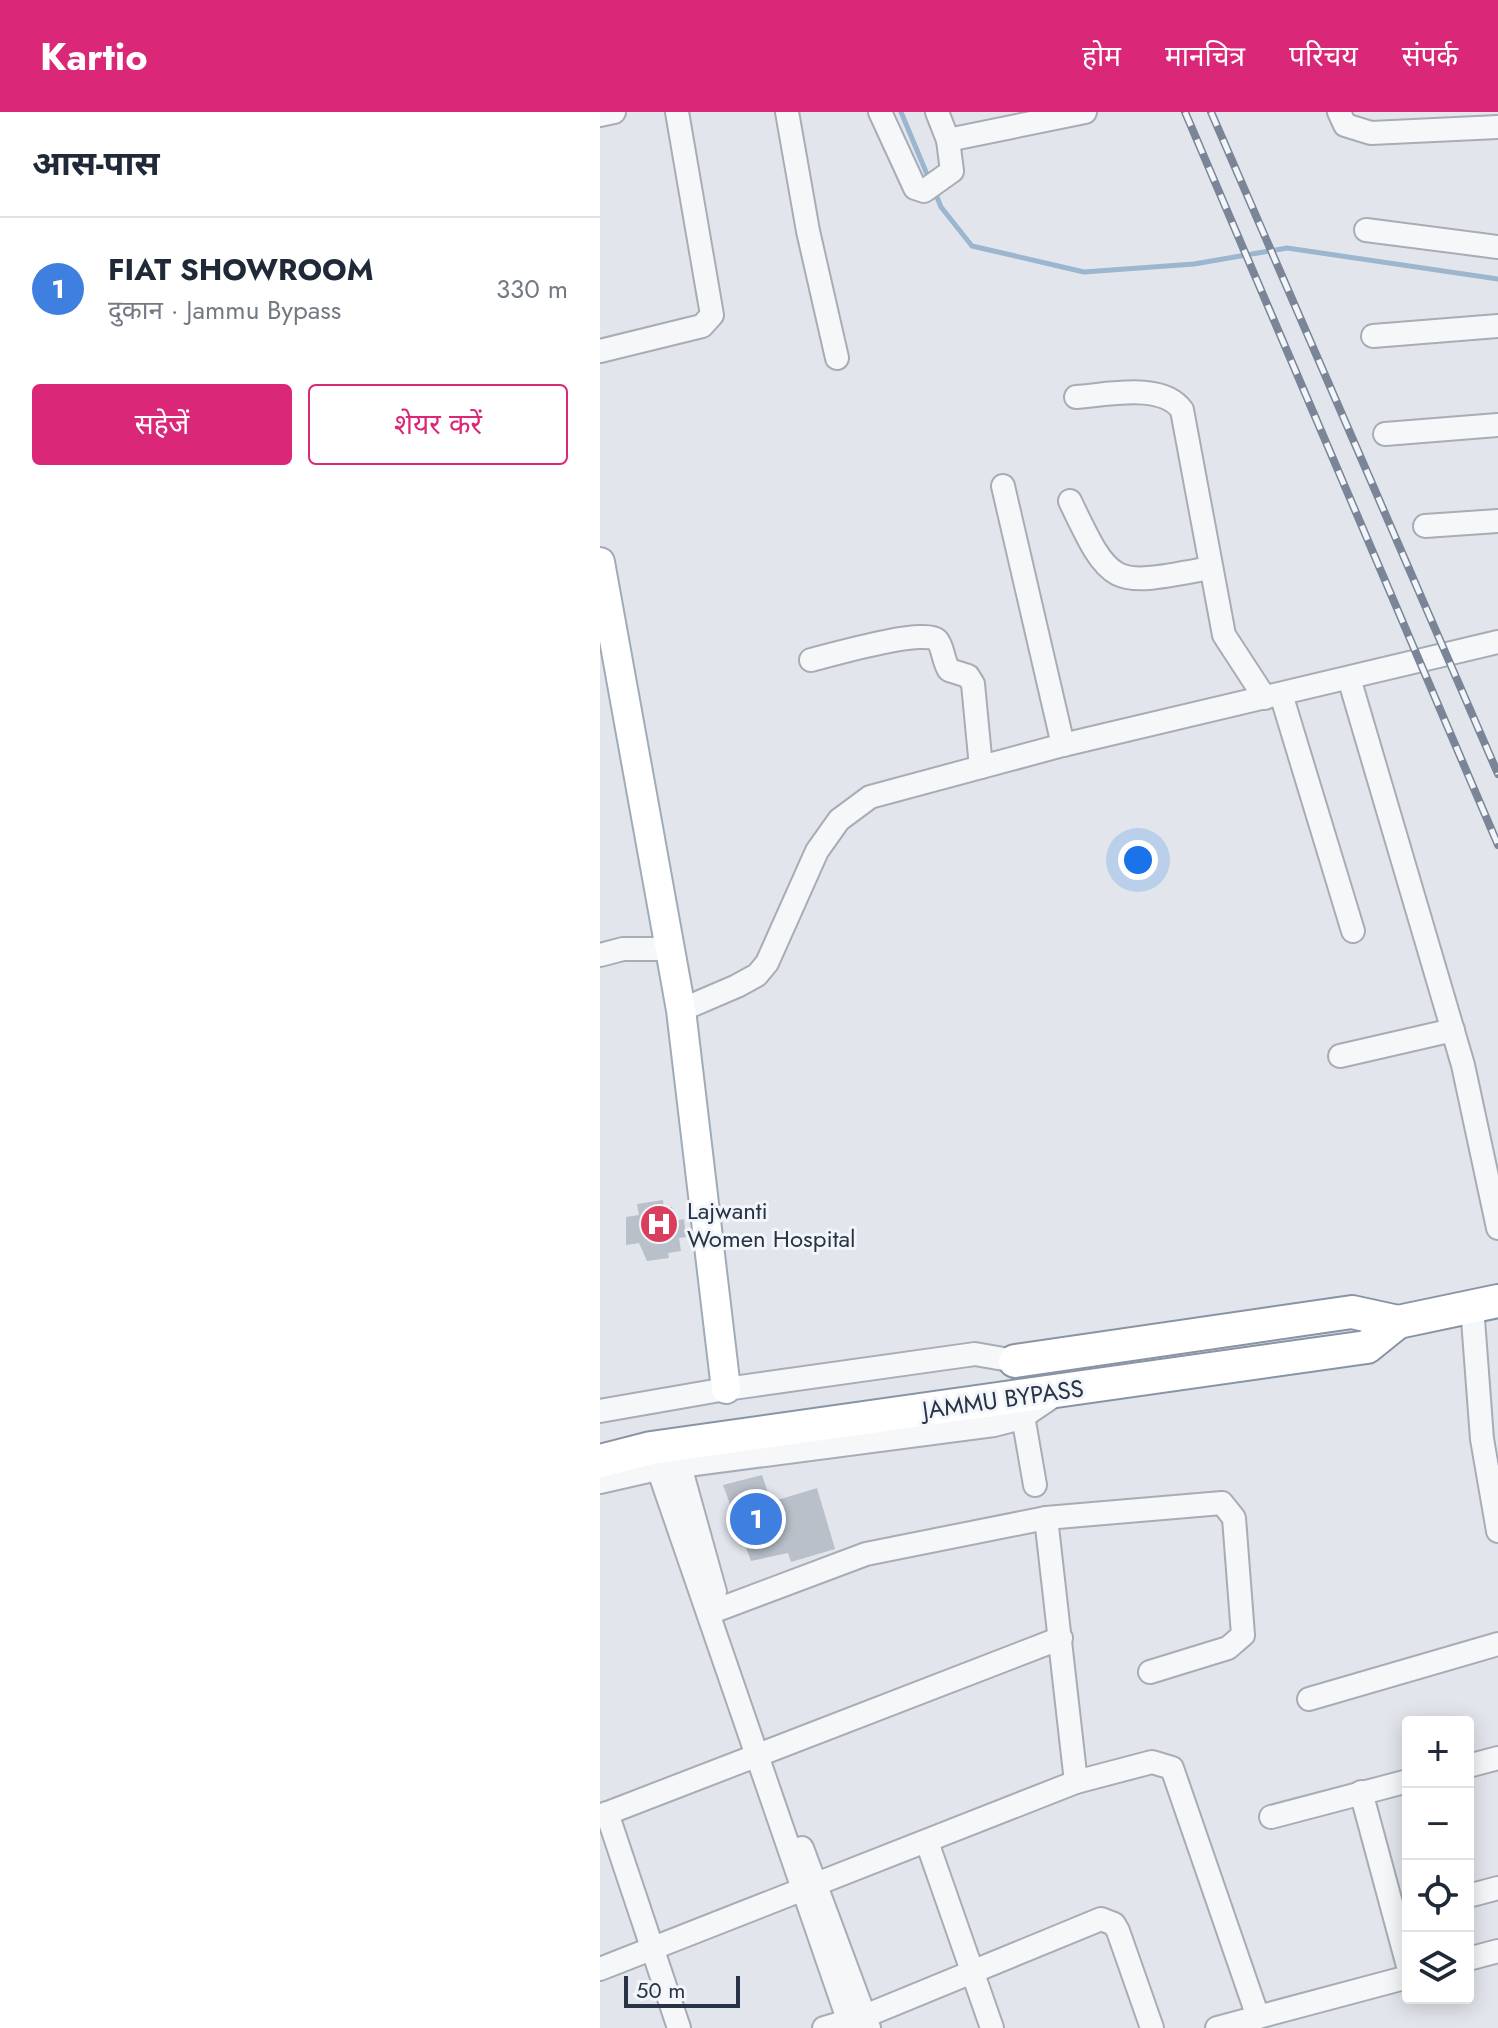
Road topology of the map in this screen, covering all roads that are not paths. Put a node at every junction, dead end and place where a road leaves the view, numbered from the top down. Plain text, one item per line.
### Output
1 (614, 112) edge
2 (677, 112) edge
3 (787, 112) edge
4 (880, 112) edge
5 (937, 112) edge
6 (1085, 112) edge
7 (1339, 112) edge
8 (600, 115) edge
9 (1498, 127) edge
10 (948, 140) junction
11 (1366, 230) dead end
12 (1498, 247) edge
13 (1498, 326) edge
14 (1373, 336) dead end
15 (600, 351) edge
16 (837, 358) dead end
17 (1076, 397) dead end
18 (1498, 425) edge
19 (1385, 434) dead end
20 (1003, 486) dead end
21 (1070, 501) dead end
22 (1498, 521) edge
23 (1425, 526) dead end
24 (600, 562) edge
25 (1210, 568) junction
26 (1498, 642) edge
27 (811, 660) dead end
28 (1349, 678) junction
29 (1273, 696) junction
30 (1063, 745) junction
31 (981, 767) junction
32 (1353, 931) dead end
33 (671, 949) junction
34 (600, 955) edge
35 (681, 1010) junction
36 (1453, 1030) junction
37 (1340, 1056) dead end
38 (1498, 1228) edge
39 (1485, 1304) edge
40 (1398, 1322) junction
41 (1015, 1361) joint
42 (726, 1389) junction
43 (1061, 1391) junction
44 (600, 1411) edge
45 (1023, 1416) junction
46 (654, 1458) junction
47 (600, 1461) edge
48 (680, 1466) junction
49 (600, 1482) edge
50 (1035, 1485) dead end
51 (1495, 1507) edge
52 (1046, 1518) junction
53 (1498, 1531) edge
54 (714, 1612) junction
55 (1061, 1638) junction
56 (1498, 1644) edge
57 (1150, 1672) dead end
58 (1309, 1699) dead end
59 (762, 1753) junction
60 (1498, 1758) edge
61 (1474, 1764) edge
62 (1076, 1782) junction
63 (1402, 1782) edge
64 (1361, 1792) junction
65 (604, 1815) edge
66 (1271, 1817) dead end
67 (927, 1842) junction
68 (1498, 1888) edge
69 (808, 1889) junction
70 (1474, 1894) edge
71 (1400, 1915) edge
72 (653, 1949) junction
73 (1498, 1951) edge
74 (1474, 1957) edge
75 (600, 1969) edge
76 (972, 1970) junction
77 (1402, 1979) edge
78 (1258, 2017) junction
79 (858, 2023) edge
80 (679, 2028) edge
81 (824, 2028) edge
82 (992, 2028) edge
83 (1152, 2028) edge
84 (1217, 2028) edge

1 - 8 street
2 - 15 street
3 - 16 street
4 - 10 street
5 - 10 street
6 - 10 street
7 - 9 street
11 - 12 street
13 - 14 street
17 - 25 street
18 - 19 street
20 - 30 street
21 - 25 street
22 - 23 street
24 - 33 main road
25 - 29 street
26 - 28 street
27 - 31 street
28 - 29 street
28 - 36 street
29 - 30 street
29 - 32 street
30 - 31 street
31 - 35 street
33 - 34 street
33 - 35 main road
35 - 42 main road
36 - 37 street
36 - 38 street
39 - 40 highway, JAMMU BYPASS
39 - 51 street
40 - 41 highway, JAMMU BYPASS
40 - 43 highway, JAMMU BYPASS
41 - 42 street
42 - 44 street
43 - 45 street
43 - 46 highway, JAMMU BYPASS
45 - 48 street
45 - 50 street
46 - 47 highway, JAMMU BYPASS
46 - 48 street
46 - 49 street
46 - 54 street
48 - 54 street
51 - 53 street
52 - 54 street
52 - 55 street
52 - 57 street
54 - 59 street
55 - 59 street
55 - 62 street
56 - 58 street
59 - 65 street
59 - 69 street
60 - 61 street
62 - 67 street
62 - 78 street
63 - 64 street
64 - 66 street
64 - 71 street
65 - 72 street
67 - 69 street
67 - 76 street
68 - 70 street
69 - 72 street
69 - 79 street
72 - 75 street
72 - 80 street
73 - 74 street
76 - 79 street
76 - 82 street
76 - 83 street
77 - 78 street
78 - 84 street
79 - 81 street

